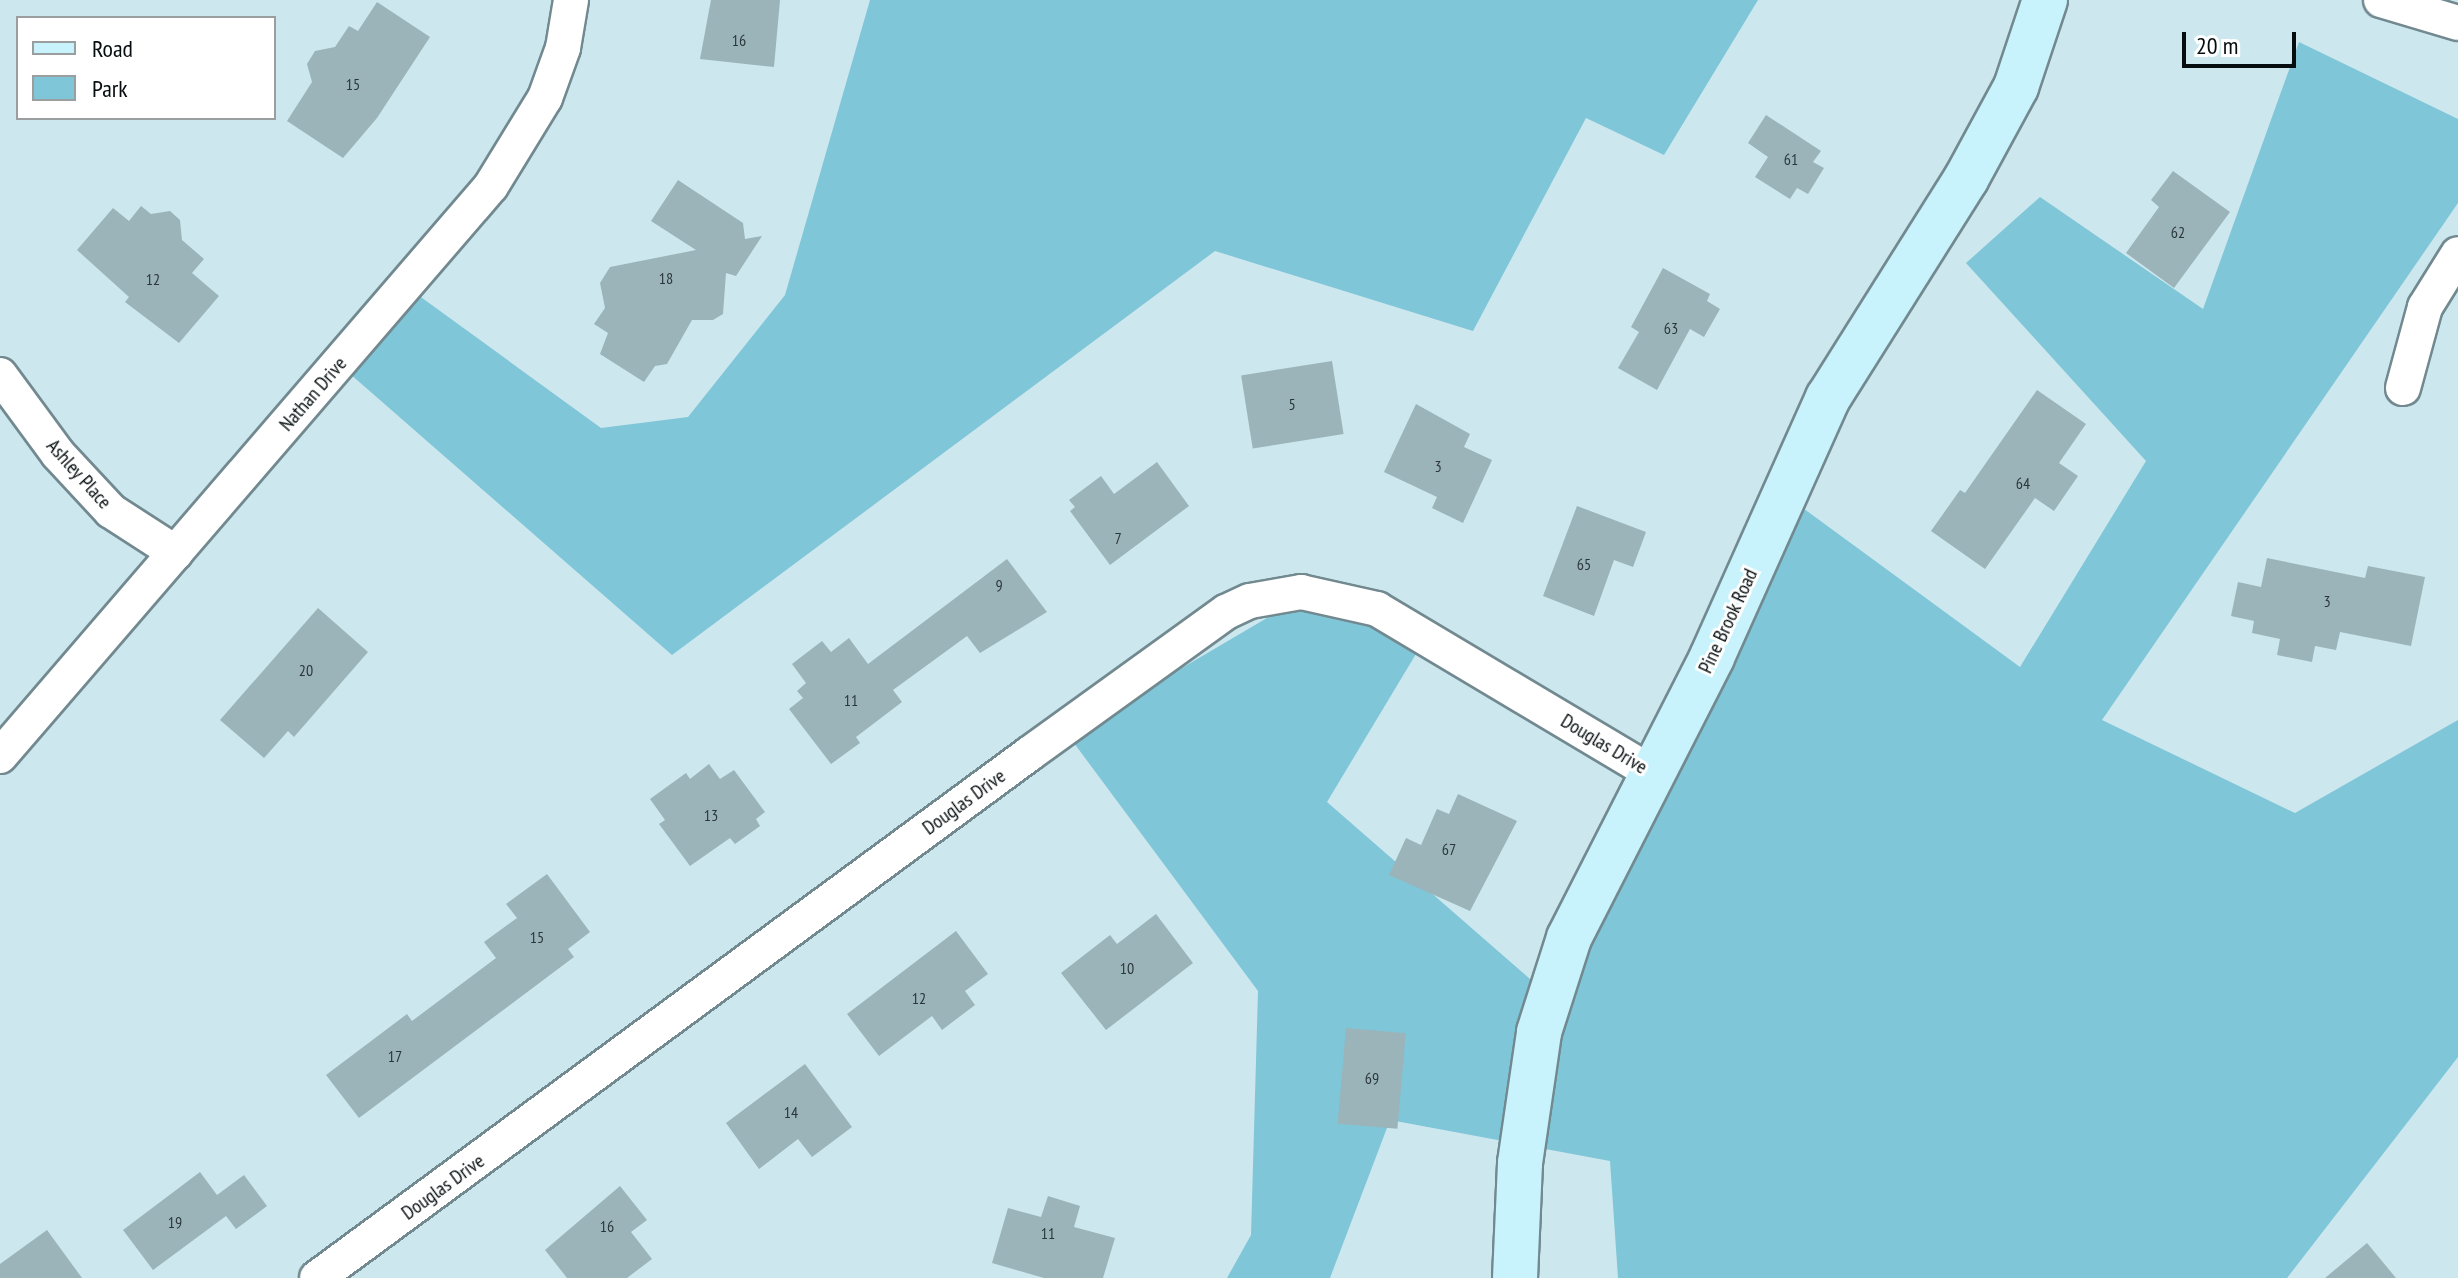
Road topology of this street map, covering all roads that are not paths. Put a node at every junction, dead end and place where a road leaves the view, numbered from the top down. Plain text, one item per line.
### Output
1 (571, 0) edge
2 (2045, 0) edge
3 (2381, 0) edge
4 (2458, 23) edge
5 (2458, 254) edge
6 (0, 375) edge
7 (2403, 388) dead end
8 (176, 553) junction
9 (0, 756) edge
10 (1655, 775) junction
11 (317, 1278) edge
12 (1515, 1278) edge

1 - 8 street, Nathan Drive
2 - 10 street, Pine Brook Road
3 - 4 street
5 - 7 street
6 - 8 street, Ashley Place
8 - 9 street, Nathan Drive
10 - 11 street, Douglas Drive
10 - 12 street, Pine Brook Road

